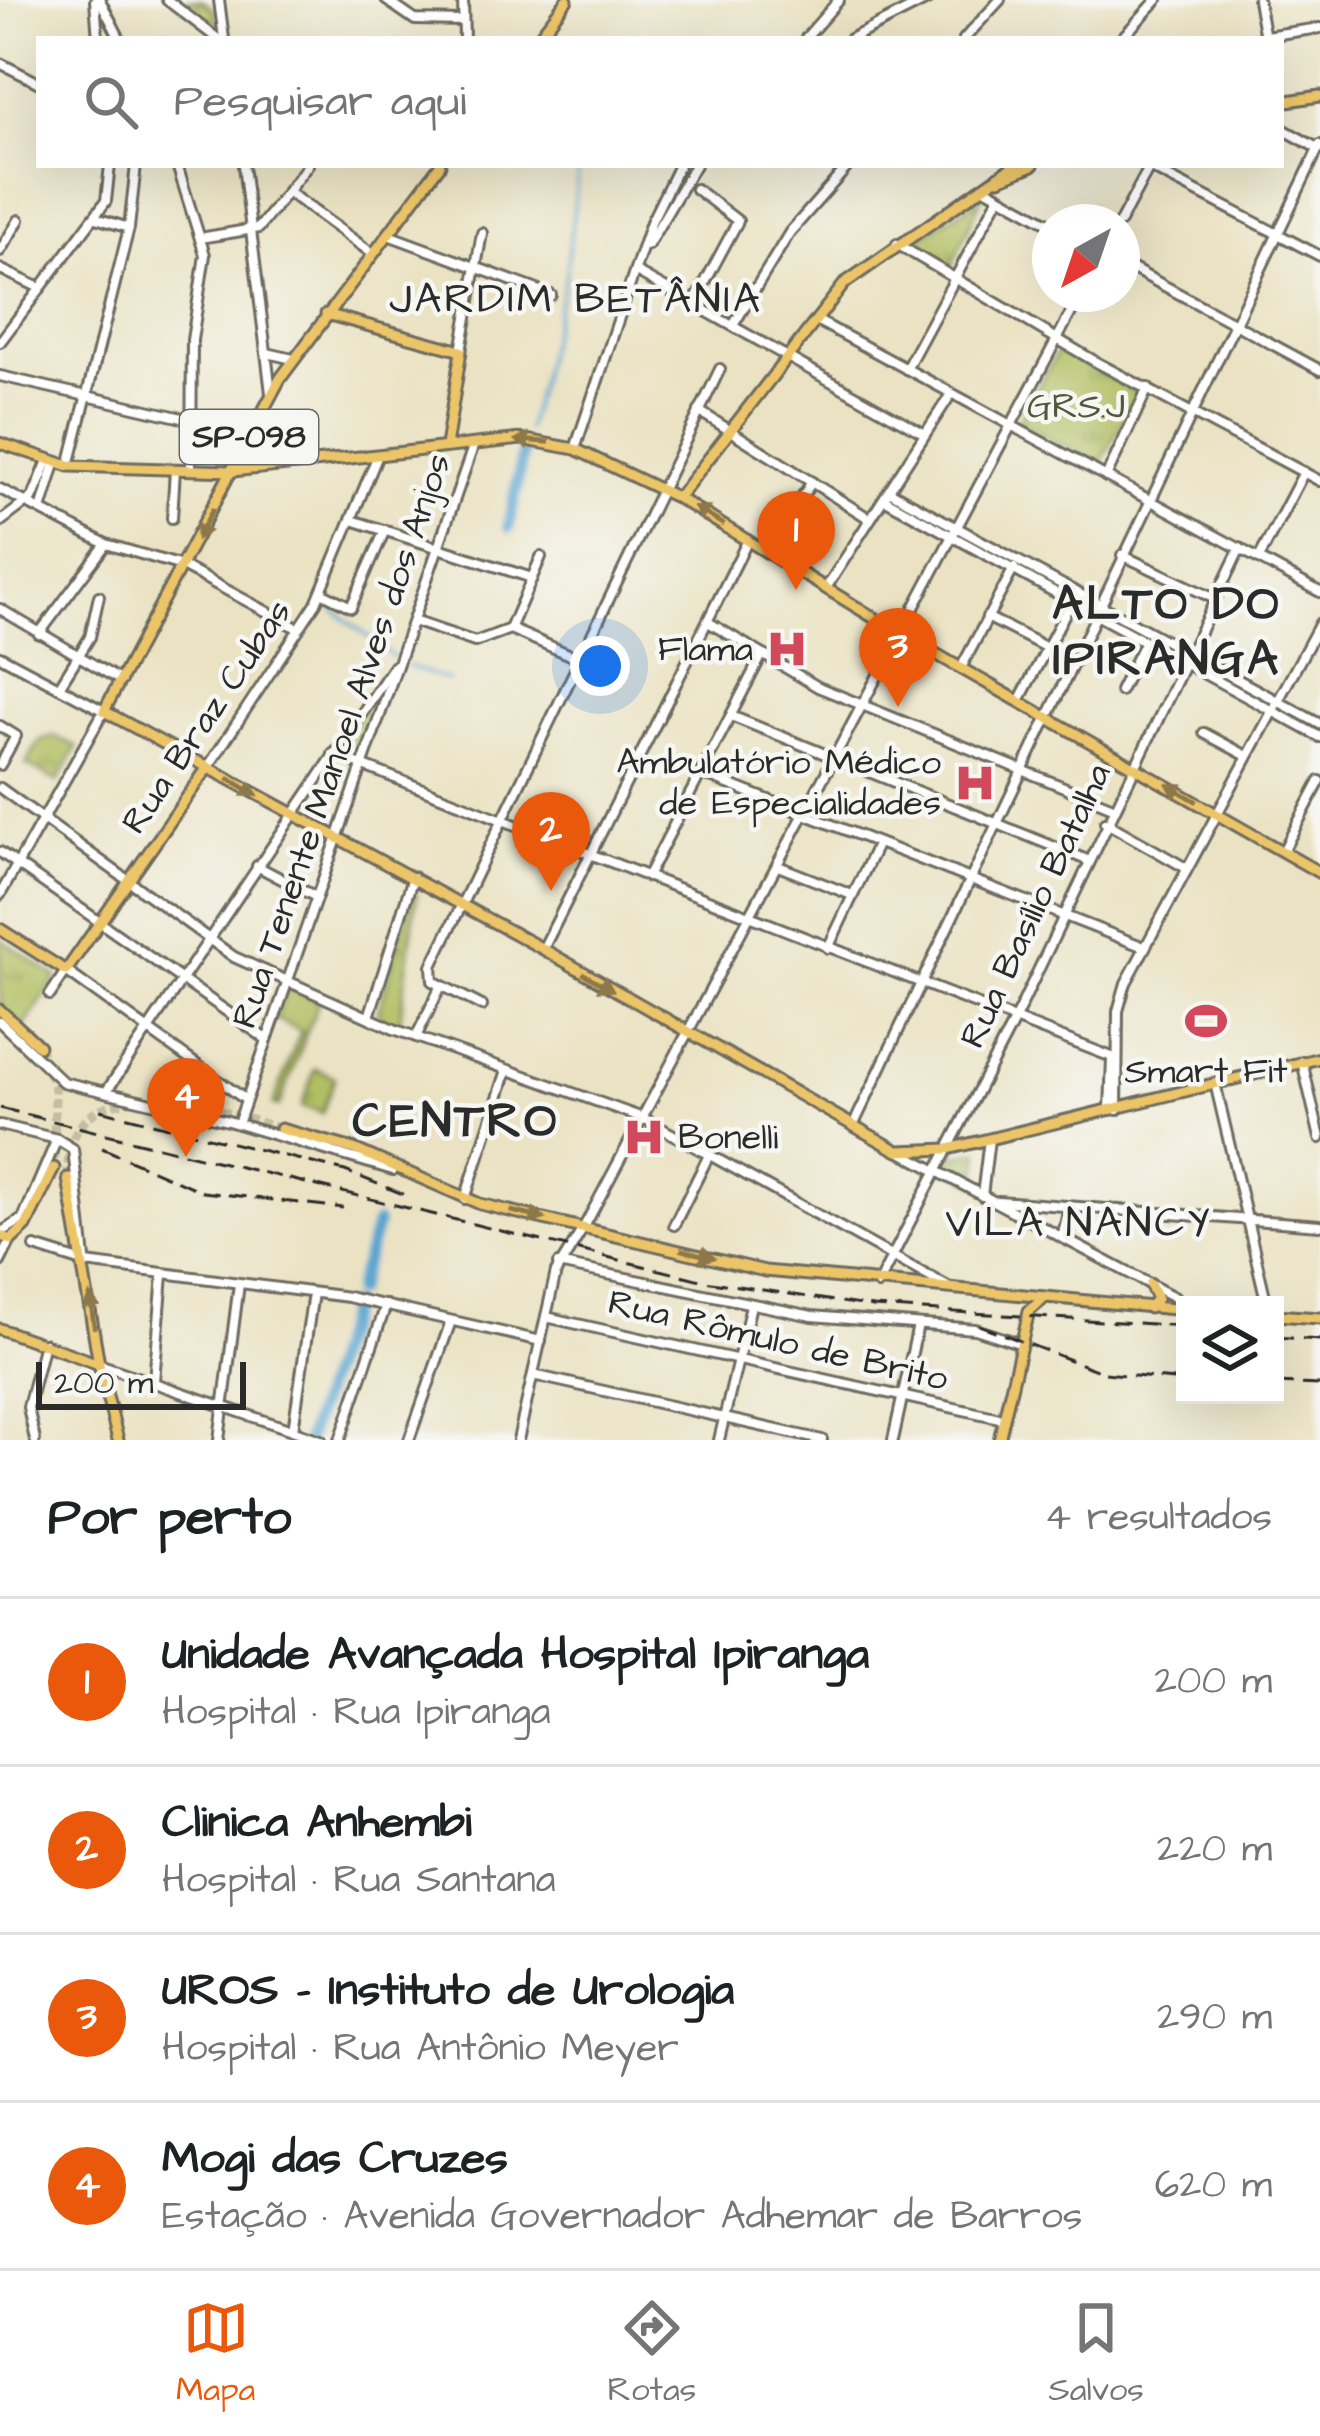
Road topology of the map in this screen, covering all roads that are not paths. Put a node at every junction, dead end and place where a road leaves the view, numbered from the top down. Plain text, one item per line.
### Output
1 (97, 0) edge
2 (167, 0) edge
3 (219, 0) edge
4 (386, 0) edge
5 (463, 0) edge
6 (567, 0) edge
7 (824, 0) edge
8 (927, 0) edge
9 (1000, 0) edge
10 (1157, 0) edge
11 (1258, 0) edge
12 (836, 4) edge
13 (463, 21) junction
14 (1320, 28) edge
15 (98, 36) edge
16 (118, 36) edge
17 (217, 36) edge
18 (221, 36) edge
19 (464, 36) edge
20 (544, 36) edge
21 (808, 36) edge
22 (856, 36) edge
23 (967, 36) edge
24 (1124, 36) edge
25 (1265, 36) edge
26 (1276, 36) edge
27 (0, 63) edge
28 (36, 81) edge
29 (1320, 96) edge
30 (1284, 102) edge
31 (1284, 130) edge
32 (1319, 148) edge
33 (110, 168) edge
34 (136, 168) edge
35 (178, 168) edge
36 (242, 168) edge
37 (306, 168) edge
38 (438, 168) edge
39 (678, 168) edge
40 (693, 168) edge
41 (846, 168) edge
42 (1016, 168) edge
43 (1147, 168) edge
44 (1152, 168) edge
45 (1002, 169) edge
46 (985, 185) junction
47 (696, 189) dead end
48 (288, 192) junction
49 (999, 196) junction
50 (1129, 204) edge
51 (1032, 214) edge
52 (95, 218) junction
53 (20, 220) dead end
54 (129, 228) junction
55 (252, 232) junction
56 (482, 233) dead end
57 (1277, 233) junction
58 (388, 235) junction
59 (200, 238) junction
60 (898, 244) junction
61 (0, 251) edge
62 (373, 254) junction
63 (1320, 256) edge
64 (0, 269) edge
65 (474, 269) junction
66 (636, 270) junction
67 (1140, 273) edge
68 (952, 279) junction
69 (40, 288) junction
70 (551, 295) dead end
71 (694, 303) junction
72 (1071, 312) edge
73 (326, 314) junction
74 (814, 320) junction
75 (734, 324) junction
76 (1234, 324) junction
77 (1057, 339) junction
78 (0, 342) edge
79 (461, 351) junction
80 (267, 353) junction
81 (784, 356) junction
82 (293, 359) junction
83 (719, 369) dead end
84 (906, 369) junction
85 (1320, 370) edge
86 (0, 376) edge
87 (1148, 388) junction
88 (951, 394) junction
89 (271, 395) junction
90 (86, 397) junction
91 (699, 411) junction
92 (1191, 412) junction
93 (191, 420) junction
94 (1009, 424) junction
95 (730, 429) junction
96 (925, 434) junction
97 (0, 443) edge
98 (474, 444) junction
99 (446, 446) junction
100 (575, 449) junction
101 (379, 453) junction
102 (51, 464) junction
103 (69, 466) junction
104 (176, 469) junction
105 (191, 470) junction
106 (232, 471) junction
107 (1304, 472) junction
108 (1106, 477) junction
109 (1320, 481) edge
110 (812, 482) junction
111 (4, 490) edge
112 (664, 490) junction
113 (886, 495) junction
114 (678, 498) junction
115 (1150, 501) junction
116 (24, 505) junction
117 (41, 510) junction
118 (172, 518) dead end
119 (352, 520) junction
120 (870, 520) junction
121 (0, 521) edge
122 (385, 530) junction
123 (951, 531) junction
124 (748, 540) junction
125 (106, 544) junction
126 (438, 548) junction
127 (1240, 548) junction
128 (765, 550) junction
129 (1122, 555) junction
130 (541, 557) dead end
131 (1258, 558) junction
132 (182, 566) junction
133 (1015, 566) junction
134 (532, 578) junction
135 (826, 589) junction
136 (321, 592) junction
137 (1320, 592) edge
138 (99, 596) dead end
139 (1073, 597) junction
140 (1214, 599) junction
141 (0, 609) edge
142 (1098, 610) junction
143 (987, 616) junction
144 (413, 621) junction
145 (708, 622) junction
146 (1320, 622) edge
147 (510, 628) junction
148 (299, 629) junction
149 (1134, 631) junction
150 (899, 633) junction
151 (39, 634) junction
152 (1144, 643) junction
153 (1047, 648) junction
154 (402, 653) junction
155 (763, 655) junction
156 (0, 656) edge
157 (79, 658) junction
158 (580, 659) junction
159 (1184, 659) junction
160 (961, 668) junction
161 (121, 681) junction
162 (59, 687) junction
163 (1120, 691) dead end
164 (1019, 701) junction
165 (860, 705) junction
166 (1274, 706) junction
167 (104, 711) junction
168 (731, 716) junction
169 (1048, 718) junction
170 (1320, 724) edge
171 (0, 726) edge
172 (1204, 733) dead end
173 (1320, 737) edge
174 (333, 754) junction
175 (1247, 757) junction
176 (833, 761) junction
177 (1132, 764) junction
178 (0, 765) edge
179 (363, 766) junction
180 (208, 767) junction
181 (1021, 772) junction
182 (700, 773) junction
183 (1320, 781) edge
184 (0, 788) edge
185 (1112, 806) junction
186 (1216, 813) junction
187 (290, 814) junction
188 (805, 814) junction
189 (43, 820) junction
190 (500, 821) junction
191 (1105, 822) junction
192 (995, 825) junction
193 (337, 838) junction
194 (878, 843) junction
195 (1283, 851) junction
196 (0, 853) edge
197 (589, 855) junction
198 (1087, 860) junction
199 (17, 865) junction
200 (257, 866) junction
201 (778, 866) junction
202 (1186, 868) junction
203 (1320, 873) edge
204 (413, 877) junction
205 (646, 877) junction
206 (971, 878) junction
207 (126, 884) junction
208 (0, 895) edge
209 (853, 896) junction
210 (316, 897) junction
211 (460, 903) junction
212 (1063, 915) junction
213 (751, 917) junction
214 (99, 924) junction
215 (0, 929) edge
216 (208, 942) junction
217 (1144, 947) junction
218 (828, 948) junction
219 (543, 949) junction
220 (67, 971) junction
221 (182, 980) junction
222 (286, 983) junction
223 (923, 984) junction
224 (441, 986) junction
225 (50, 995) dead end
226 (482, 1006) dead end
227 (0, 1010) edge
228 (368, 1017) junction
229 (1014, 1021) junction
230 (0, 1022) edge
231 (148, 1028) junction
232 (688, 1033) junction
233 (413, 1036) junction
234 (266, 1039) junction
235 (39, 1046) tunnel mouth
236 (1115, 1056) junction
237 (1320, 1058) edge
238 (1302, 1061) junction
239 (507, 1070) junction
240 (1216, 1088) junction
241 (106, 1092) junction
242 (246, 1100) junction
243 (1114, 1110) junction
244 (643, 1118) junction
245 (238, 1124) junction
246 (854, 1124) junction
247 (0, 1125) edge
248 (1319, 1126) edge
249 (281, 1129) tunnel mouth
250 (988, 1138) junction
251 (1320, 1138) edge
252 (57, 1139) junction
253 (948, 1149) junction
254 (898, 1151) junction
255 (709, 1155) junction
256 (54, 1168) tunnel mouth
257 (395, 1170) junction
258 (938, 1172) junction
259 (68, 1178) tunnel mouth
260 (982, 1196) junction
261 (465, 1199) junction
262 (992, 1201) junction
263 (1069, 1208) junction
264 (1248, 1220) junction
265 (674, 1225) dead end
266 (1320, 1225) edge
267 (584, 1227) junction
268 (4, 1236) edge
269 (1062, 1238) junction
270 (34, 1247) dead end
271 (895, 1256) junction
272 (85, 1261) junction
273 (0, 1262) edge
274 (558, 1264) junction
275 (163, 1274) junction
276 (239, 1284) junction
277 (1150, 1284) junction
278 (878, 1285) junction
279 (954, 1291) junction
280 (313, 1293) junction
281 (1011, 1295) junction
282 (1265, 1296) edge
283 (1047, 1298) junction
284 (1176, 1301) edge
285 (751, 1305) junction
286 (386, 1306) junction
287 (1149, 1308) junction
288 (1176, 1308) edge
289 (1284, 1316) edge
290 (546, 1317) junction
291 (1320, 1318) edge
292 (451, 1322) junction
293 (918, 1325) junction
294 (0, 1329) edge
295 (541, 1341) junction
296 (44, 1342) junction
297 (1019, 1343) junction
298 (737, 1359) junction
299 (99, 1364) junction
300 (533, 1375) junction
301 (154, 1381) junction
302 (902, 1398) junction
303 (224, 1405) junction
304 (725, 1416) junction
305 (1001, 1418) junction
306 (298, 1431) junction
307 (318, 1439) edge
308 (35, 1440) edge
309 (118, 1440) edge
310 (219, 1440) edge
311 (340, 1440) edge
312 (409, 1440) edge
313 (518, 1440) edge
314 (719, 1440) edge
315 (822, 1440) edge
316 (892, 1440) edge
317 (996, 1440) edge

1 - 15 street
1 - 16 street
2 - 17 street
3 - 18 street
4 - 13 street
5 - 13 street
6 - 20 main road
7 - 12 street
8 - 22 street
9 - 23 street
10 - 24 street
11 - 25 street
12 - 21 street
13 - 19 street
14 - 26 street
27 - 28 street
29 - 30 main road
31 - 32 street
32 - 57 street
33 - 52 street
34 - 54 street
35 - 59 street
36 - 55 street
37 - 48 street
38 - 58 main road, SP-098
39 - 66 street
40 - 66 street
41 - 75 street
42 - 46 main road
43 - 50 street
44 - 57 street
45 - 46 main road
46 - 49 street
46 - 60 main road
47 - 71 street
48 - 55 street
48 - 62 street
49 - 51 street
49 - 68 street
52 - 54 street
52 - 69 street
53 - 61 street
54 - 90 street
55 - 59 street
55 - 80 street
56 - 65 street
57 - 63 street
57 - 76 street
58 - 62 main road, SP-098
58 - 65 street
59 - 93 street
60 - 68 street
60 - 74 main road
62 - 73 main road, SP-098
64 - 69 street
65 - 70 street
65 - 79 street
66 - 71 street
66 - 100 street
67 - 76 street
68 - 77 street
68 - 84 street
69 - 78 street
71 - 75 street
72 - 77 street
73 - 79 main road
73 - 82 main road, SP-098
74 - 81 main road
74 - 84 street
75 - 81 street
76 - 85 street
76 - 92 street
77 - 87 street
77 - 94 street
79 - 99 main road
80 - 82 street
80 - 89 street
81 - 95 main road
81 - 96 street
82 - 89 main road, SP-098
83 - 91 street
84 - 88 street
86 - 90 street
87 - 92 street
87 - 108 street
88 - 94 street
88 - 96 street
89 - 106 main road, SP-098
90 - 93 street
90 - 103 street
91 - 95 street
91 - 112 street
92 - 107 street
92 - 115 street
93 - 105 street
94 - 108 street
94 - 123 street
95 - 110 street
95 - 114 main road
96 - 113 street
97 - 102 main road
98 - 99 main road
100 -> 98 main road
98 - 126 street, Rua Tenente Manoel Alves dos Anjos
99 - 101 main road
100 - 112 main road
101 - 106 main road
101 - 119 street, Rua Braz Cubas
102 - 103 main road
102 - 116 street
102 - 117 street
103 - 104 main road
104 - 105 main road
104 - 118 street
105 - 106 main road
106 -> 132 main road, SP-098
107 - 109 street
107 - 131 street
108 - 115 street
110 - 120 street
110 - 128 street
111 - 116 street
112 - 114 main road
112 - 158 street
113 - 120 street
113 - 123 street
124 -> 114 main road
115 - 127 street
115 - 129 street
116 - 117 street
116 - 121 street
117 - 125 street
119 - 122 street
119 - 136 street, Rua Braz Cubas
120 - 135 street
122 - 126 street
122 - 136 street
123 - 133 street
123 - 150 street
124 - 128 main road
124 - 145 street
125 - 132 street
125 - 151 street
126 - 134 street
126 - 144 street, Rua Tenente Manoel Alves dos Anjos
127 - 131 street
127 - 140 street, Rua Basílio Batalha
128 - 135 main road
129 - 140 street
129 - 142 street
130 - 134 street
131 - 137 street
132 - 148 street
132 - 161 main road, SP-098
133 - 139 street
133 - 143 street
134 - 147 street
135 - 150 main road
136 - 148 street, Rua Braz Cubas
138 - 157 street
139 - 142 street
139 - 153 street
140 - 159 street, Rua Basílio Batalha
141 - 151 street
142 - 149 street
142 - 169 street
143 - 153 street
143 - 160 street
144 - 147 street
144 - 154 street, Rua Tenente Manoel Alves dos Anjos
145 - 155 street
145 - 197 street
146 - 166 street
147 - 158 street
148 - 180 street, Rua Braz Cubas
149 - 152 street
149 - 159 street
150 - 160 main road
150 - 165 street
151 - 157 street
152 - 159 street
152 - 163 street
153 - 164 street
154 - 174 street
154 - 179 street, Rua Tenente Manoel Alves dos Anjos
155 - 165 street
155 - 168 street
156 - 162 street
157 - 161 street
157 - 162 street
158 - 190 street
159 - 166 street
159 - 177 street, Rua Basílio Batalha
160 - 164 main road
161 - 167 main road, SP-098
162 - 167 street
164 - 169 main road
165 - 176 street
165 - 181 street
166 - 170 street
166 - 173 street
166 - 175 street
167 - 180 main road
167 - 189 street, SP-098
168 - 176 street
168 - 182 street
169 - 177 main road
169 - 181 street
171 - 178 street
172 - 175 street
174 - 179 street
174 - 187 street
175 - 186 street
176 - 188 street
176 - 192 street
177 - 185 street, Rua Basílio Batalha
186 -> 177 main road
179 - 190 street
179 - 193 street, Rua Tenente Manoel Alves dos Anjos
180 -> 187 main road
180 - 207 main road, Rua Braz Cubas
181 - 185 street
181 - 192 street
182 - 188 street
182 - 205 street
183 - 195 street
184 - 189 street
185 - 191 street, Rua Basílio Batalha
186 - 195 main road
186 - 202 street
187 - 193 main road
187 - 200 street
188 - 194 street
188 - 201 street
189 - 199 street, SP-098
189 - 207 street
190 - 197 street
190 - 211 street
191 - 198 street, Rua Basílio Batalha
191 - 202 street
192 - 198 street
192 - 206 street
193 - 204 main road
193 - 210 street, Rua Tenente Manoel Alves dos Anjos
194 - 206 street
194 - 209 street
195 - 203 main road
196 - 199 street
197 - 205 street
197 - 219 street
198 - 212 street, Rua Basílio Batalha
199 - 208 street, SP-098
199 - 214 street
200 - 210 street
200 - 216 street
201 - 209 street
201 - 213 street
202 - 217 street
204 - 211 main road
204 - 228 street
205 - 213 street
206 - 212 street
206 - 223 street
207 - 214 main road, Rua Braz Cubas
207 - 216 street
209 - 218 street
210 - 222 street, Rua Tenente Manoel Alves dos Anjos
211 - 219 main road
211 - 224 street
212 - 217 street
212 - 229 street, Rua Basílio Batalha
213 - 218 street
213 - 232 street
214 - 220 main road, Rua Braz Cubas
214 - 221 street
215 - 220 main road
216 - 221 street
216 - 222 street
217 - 236 street
218 - 223 street
219 -> 232 main road
220 - 225 street, Rua Braz Cubas
220 - 231 street
221 - 231 street
221 - 234 street
222 - 228 street
222 - 234 street, Rua Tenente Manoel Alves dos Anjos
223 - 229 street
223 - 246 street
224 - 226 street
224 - 233 street
227 - 235 main road
228 - 233 street
229 - 236 street
229 - 253 street, Rua Basílio Batalha
230 - 241 street
231 - 241 street
231 - 242 street
232 - 244 street
232 - 246 main road
233 - 239 street
234 - 242 street, Rua Tenente Manoel Alves dos Anjos
236 - 243 street
237 - 238 main road
238 - 240 main road
238 - 248 street
239 - 244 street
239 - 261 street
240 - 243 main road
240 - 264 street
241 - 245 street
242 - 245 street, Rua Tenente Manoel Alves dos Anjos
243 - 250 main road
244 - 255 street
244 - 267 street
245 - 257 street
246 - 254 main road
247 - 252 street
248 - 251 street
249 - 257 main road
250 - 253 main road
250 - 260 street
252 - 268 street
252 - 272 street
253 - 254 main road
253 - 258 street, Rua Basílio Batalha
254 - 258 street
255 - 265 street
255 - 271 street
256 - 268 main road
257 - 261 main road
258 - 260 street
258 - 271 street, Rua Basílio Batalha
259 - 272 main road
260 - 262 street
261 -> 267 main road
262 - 263 street
262 - 269 street
263 - 264 street
263 - 269 street
264 - 266 street
264 - 282 street
267 - 274 street
267 -> 278 main road
268 - 273 street
269 - 277 street
270 - 272 street
271 - 278 street, Rua Basílio Batalha
271 - 279 street
272 - 275 street
299 -> 272 main road
274 - 285 street
274 - 290 street
275 - 276 street
275 - 301 street
276 - 280 street
276 - 303 street
277 - 284 street
277 - 287 main road
278 - 279 main road
279 - 281 main road
280 - 286 street
280 - 306 street
281 - 283 main road
281 - 297 main road
283 - 287 main road
283 - 297 main road
285 - 293 street
285 - 298 street
286 - 292 street
286 - 311 street
287 - 288 main road
289 - 291 main road
290 - 295 street
290 - 298 street, Rua Rômulo de Brito
292 - 295 street
292 - 312 street
293 - 297 street
293 - 302 street
294 - 296 main road
295 - 300 street
296 - 299 main road
296 - 308 street
297 - 305 main road
298 - 302 street, Rua Rômulo de Brito
298 - 304 street
299 - 301 street
299 - 309 main road
300 - 304 street
300 - 313 street
301 - 303 street
302 - 305 street, Rua Rômulo de Brito
302 - 316 street
303 - 306 street
303 - 310 street
304 - 314 street
304 - 315 street
305 - 317 main road
306 - 307 street

